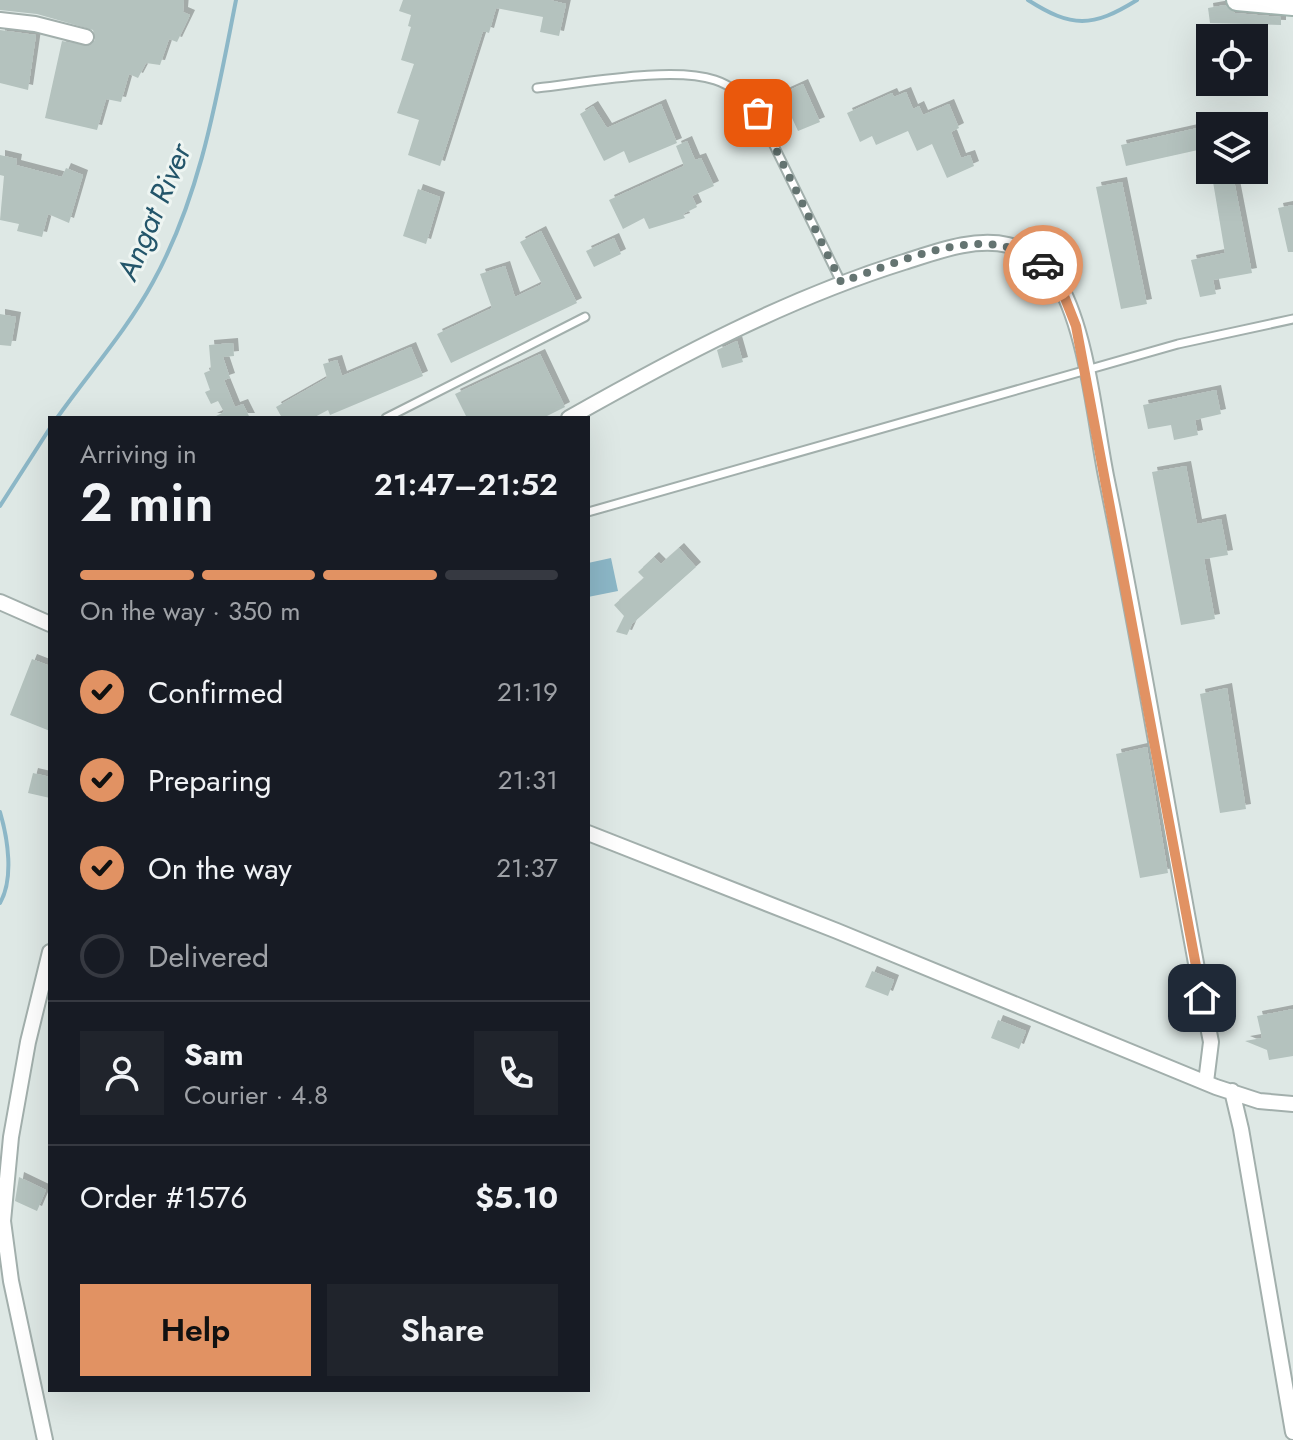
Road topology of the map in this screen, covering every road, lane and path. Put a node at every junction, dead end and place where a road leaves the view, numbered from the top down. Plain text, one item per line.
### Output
1 (1237, 0) edge
2 (1293, 5) edge
3 (0, 20) edge
4 (86, 37) dead end
5 (537, 88) dead end
6 (841, 282) junction
7 (585, 317) dead end
8 (1293, 319) edge
9 (1085, 371) junction
10 (390, 416) edge
11 (573, 416) edge
12 (590, 511) edge
13 (0, 602) edge
14 (48, 623) edge
15 (590, 834) edge
16 (48, 960) edge
17 (1206, 1082) junction
18 (1232, 1091) junction
19 (1293, 1104) edge
20 (1293, 1432) edge
21 (45, 1440) edge

1 - 2 street
3 - 4 street
5 - 6 lane
6 - 9 street
6 - 11 street
7 - 10 lane
8 - 9 lane
9 - 12 lane
9 - 17 street
13 - 14 street
15 - 17 street
16 - 21 street
17 - 18 street
18 - 19 street
18 - 20 street

